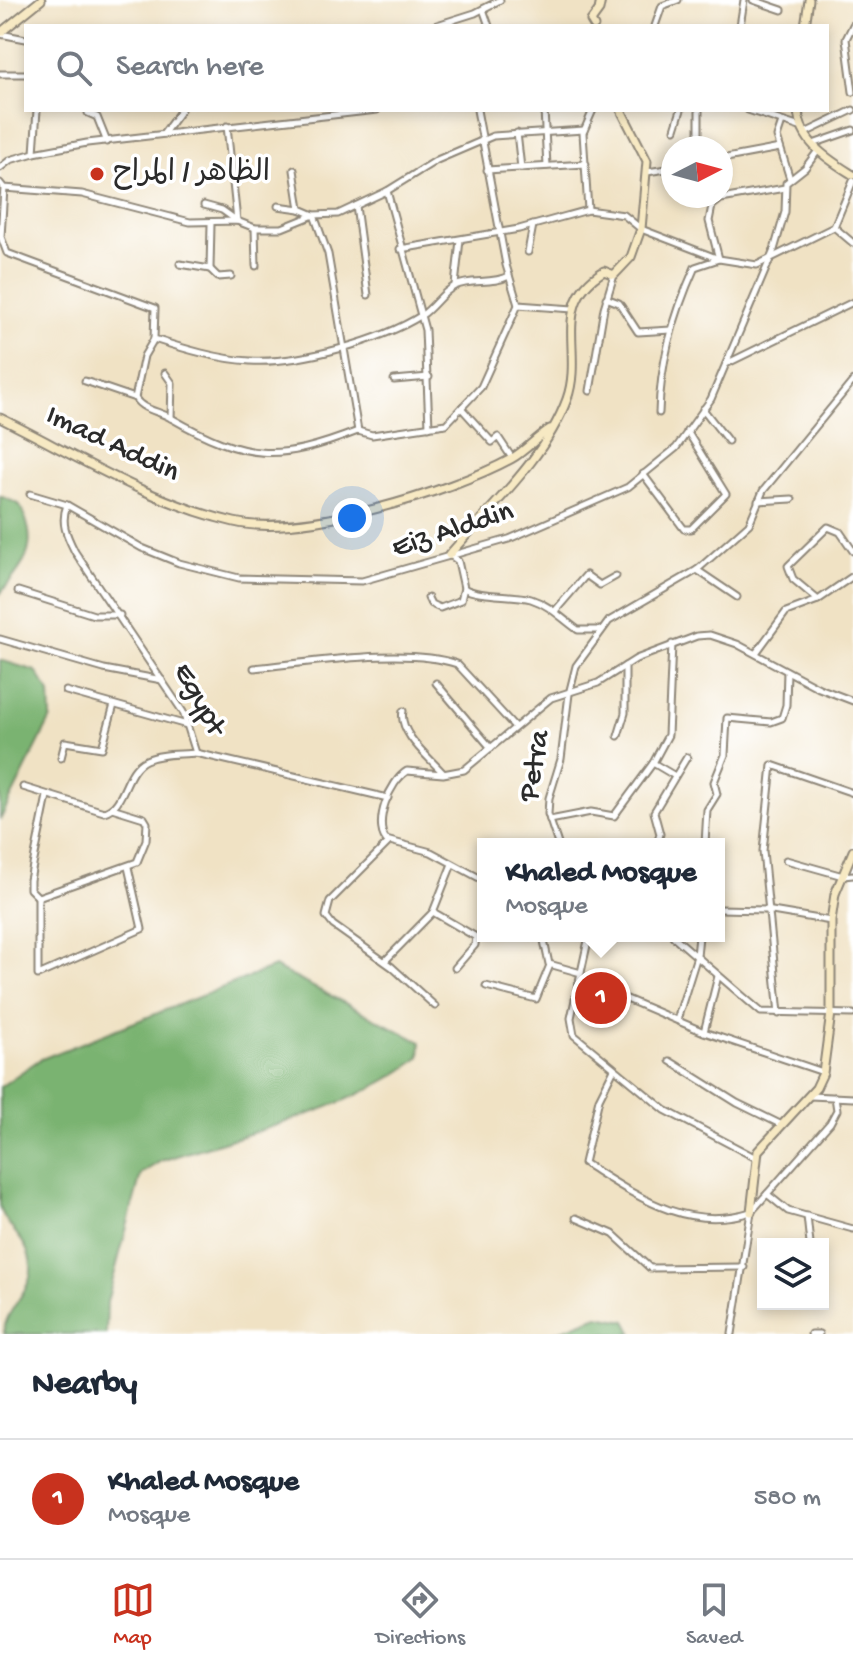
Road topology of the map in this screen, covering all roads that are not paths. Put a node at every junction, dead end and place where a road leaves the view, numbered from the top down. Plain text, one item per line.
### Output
1 (41, 0) edge
2 (500, 0) edge
3 (601, 0) edge
4 (678, 0) edge
5 (744, 0) edge
6 (753, 0) edge
7 (809, 0) edge
8 (483, 9) junction
9 (782, 10) dead end
10 (440, 24) edge
11 (488, 24) edge
12 (593, 24) edge
13 (656, 24) edge
14 (740, 24) edge
15 (805, 24) edge
16 (853, 25) edge
17 (0, 34) edge
18 (24, 39) edge
19 (0, 74) edge
20 (24, 74) edge
21 (853, 92) edge
22 (853, 110) edge
23 (37, 112) edge
24 (180, 112) edge
25 (358, 112) edge
26 (477, 112) edge
27 (544, 112) edge
28 (592, 112) edge
29 (622, 112) edge
30 (680, 112) edge
31 (699, 112) edge
32 (754, 112) edge
33 (799, 112) edge
34 (88, 113) dead end
35 (782, 122) junction
36 (227, 126) junction
37 (675, 129) dead end
38 (584, 130) junction
39 (853, 130) edge
40 (804, 131) junction
41 (545, 132) junction
42 (517, 133) junction
43 (163, 134) junction
44 (699, 136) edge
45 (482, 141) junction
46 (107, 142) junction
47 (780, 148) junction
48 (815, 148) junction
49 (34, 153) junction
50 (733, 157) edge
51 (586, 164) junction
52 (547, 166) junction
53 (0, 168) edge
54 (521, 168) junction
55 (294, 170) dead end
56 (487, 170) junction
57 (661, 170) edge
58 (647, 172) junction
59 (853, 175) edge
60 (790, 179) junction
61 (853, 181) edge
62 (2, 186) edge
63 (785, 188) junction
64 (387, 191) junction
65 (204, 205) dead end
66 (278, 206) dead end
67 (356, 206) junction
68 (300, 209) junction
69 (588, 210) junction
70 (314, 215) junction
71 (237, 221) junction
72 (211, 224) junction
73 (533, 225) junction
74 (834, 227) junction
75 (255, 228) junction
76 (641, 229) junction
77 (499, 232) junction
78 (460, 240) junction
79 (853, 243) edge
80 (400, 249) junction
81 (528, 252) dead end
82 (719, 259) junction
83 (768, 262) junction
84 (180, 264) dead end
85 (256, 266) dead end
86 (210, 269) junction
87 (614, 275) junction
88 (231, 276) dead end
89 (509, 276) junction
90 (455, 285) junction
91 (368, 295) dead end
92 (606, 298) junction
93 (853, 302) edge
94 (518, 305) junction
95 (573, 309) junction
96 (421, 315) junction
97 (671, 330) junction
98 (154, 339) junction
99 (343, 347) junction
100 (725, 365) junction
101 (165, 373) dead end
102 (429, 377) junction
103 (394, 380) dead end
104 (85, 381) dead end
105 (853, 381) edge
106 (590, 391) dead end
107 (135, 398) junction
108 (703, 409) junction
109 (463, 410) junction
110 (659, 413) dead end
111 (0, 418) edge
112 (171, 418) junction
113 (429, 427) junction
114 (550, 429) junction
115 (687, 430) junction
116 (358, 431) junction
117 (728, 441) dead end
118 (512, 458) junction
119 (643, 474) junction
120 (30, 494) dead end
121 (792, 499) dead end
122 (758, 501) junction
123 (67, 505) junction
124 (853, 551) edge
125 (449, 555) junction
126 (697, 570) junction
127 (616, 576) dead end
128 (853, 576) edge
129 (464, 588) junction
130 (18, 591) dead end
131 (737, 597) dead end
132 (428, 598) dead end
133 (818, 600) junction
134 (555, 611) junction
135 (121, 615) junction
136 (601, 630) junction
137 (0, 639) edge
138 (672, 644) junction
139 (756, 653) junction
140 (625, 666) junction
141 (254, 668) dead end
142 (787, 671) junction
143 (163, 680) junction
144 (436, 683) dead end
145 (66, 691) dead end
146 (569, 694) junction
147 (853, 701) edge
148 (114, 705) junction
149 (403, 711) dead end
150 (188, 725) junction
151 (515, 727) junction
152 (618, 736) dead end
153 (491, 748) junction
154 (196, 753) junction
155 (687, 757) dead end
156 (61, 758) dead end
157 (653, 763) junction
158 (443, 774) junction
159 (675, 776) junction
160 (23, 787) dead end
161 (853, 793) edge
162 (47, 796) junction
163 (388, 798) junction
164 (112, 808) junction
165 (550, 820) junction
166 (556, 838) edge
167 (659, 838) edge
168 (705, 838) edge
169 (389, 842) junction
170 (853, 851) edge
171 (786, 860) dead end
172 (452, 864) junction
173 (128, 867) junction
174 (853, 875) edge
175 (843, 876) junction
176 (477, 877) edge
177 (38, 897) junction
178 (725, 909) edge
179 (766, 910) junction
180 (433, 912) junction
181 (831, 921) junction
182 (544, 942) edge
183 (588, 942) edge
184 (680, 942) edge
185 (698, 942) edge
186 (697, 956) junction
187 (385, 961) junction
188 (550, 965) junction
189 (455, 968) dead end
190 (580, 976) junction
191 (718, 976) junction
192 (486, 986) dead end
193 (435, 1006) dead end
194 (831, 1013) junction
195 (779, 1014) junction
196 (853, 1014) edge
197 (677, 1020) junction
198 (704, 1032) junction
199 (670, 1061) dead end
200 (614, 1069) junction
201 (823, 1072) junction
202 (808, 1096) junction
203 (835, 1097) junction
204 (853, 1098) edge
205 (782, 1125) junction
206 (756, 1158) junction
207 (766, 1194) junction
208 (751, 1212) junction
209 (807, 1216) junction
210 (576, 1218) dead end
211 (853, 1229) edge
212 (809, 1238) edge
213 (744, 1267) junction
214 (732, 1334) edge
215 (811, 1334) edge
216 (819, 1334) edge

1 - 17 street
2 - 8 street
3 - 12 street
4 - 13 street
5 - 14 street
6 - 9 street
7 - 15 street
8 - 10 street
8 - 11 street
16 - 21 street
17 - 18 street
19 - 20 street
22 - 40 street
23 - 49 street
24 - 43 street
25 - 36 street
26 - 45 street
27 - 41 street
28 - 38 street
29 - 58 street
30 - 37 street
31 - 44 street
32 - 35 street
33 - 40 street
34 - 46 street
35 - 40 street
35 - 47 street
36 - 43 street
36 - 71 street
38 - 41 street
38 - 51 street
39 - 48 street
40 - 48 street
41 - 42 street
41 - 52 street
42 - 45 street
42 - 54 street
43 - 46 street
45 - 56 street
45 - 64 street
46 - 49 street
47 - 50 street
47 - 60 street
48 - 59 street
48 - 60 street
49 - 53 street
51 - 52 street
51 - 69 street
52 - 54 street
54 - 56 street
55 - 68 street
56 - 77 street
57 - 58 street
58 - 76 street
60 - 63 street
61 - 74 street
62 - 72 street
62 - 98 street
63 - 82 street
63 - 83 street, Eiz Alddin
64 - 67 street
64 - 80 street
65 - 71 street
66 - 68 street
67 - 70 street
67 - 91 street
68 - 70 street
69 - 73 street
69 - 76 street
70 - 75 street
70 - 99 street
71 - 72 street
71 - 75 street
72 - 86 street
73 - 77 street
73 - 81 street
74 - 79 street
74 - 83 street
75 - 85 street
76 - 82 street
76 - 87 street
77 - 78 street
77 - 89 street
78 - 80 street
78 - 90 street
80 - 96 street
82 - 83 street
82 - 97 street
83 - 100 street, Eiz Alddin
84 - 86 street
86 - 88 street
87 - 92 street
87 - 95 street
89 - 90 street
89 - 94 street
90 - 96 street
92 - 97 street
92 - 106 street
93 - 100 street
94 - 95 street
94 - 109 street
95 - 114 street
96 - 99 street
96 - 102 street
97 - 110 street
98 - 99 street
98 - 107 street
99 - 116 street
100 - 108 street, Eiz Alddin
101 - 112 street
102 - 103 street
102 - 113 street
104 - 107 street
105 - 122 street, Petra
107 - 112 street
108 - 115 street, Eiz Alddin
108 - 117 street
109 - 113 street
109 - 118 street
111 - 118 street, Imad Addin
112 - 116 street
113 - 116 street
114 - 118 street, Imad Addin
114 - 125 street
115 - 119 street, Eiz Alddin
115 - 119 street
119 - 125 street, Eiz Alddin
120 - 123 street, Eiz Alddin
121 - 122 street
122 - 126 street, Petra
123 - 125 street, Eiz Alddin
123 - 135 street, Egypt
124 - 133 street
125 - 129 street
126 - 131 street
126 - 136 street, Petra
127 - 134 street
128 - 133 street
129 - 132 street
129 - 134 street
130 - 135 street
133 - 139 street
134 - 136 street
135 - 143 street, Egypt
136 - 146 street, Petra
137 - 143 street
138 - 139 street
138 - 140 street
138 - 157 street
139 - 142 street
140 - 146 street
140 - 152 street
141 - 151 street
142 - 147 street
142 - 168 street
143 - 150 street, Egypt
144 - 153 street
145 - 148 street
146 - 151 street
146 - 165 street, Petra
148 - 150 street
148 - 156 street
149 - 158 street
150 - 154 street, Egypt
151 - 153 street
153 - 158 street
154 - 163 street, Egypt
154 - 164 street
155 - 159 street
157 - 159 street
157 - 165 street
158 - 163 street
159 - 167 street
160 - 162 street
161 - 179 street
162 - 164 street
162 - 177 street
163 - 169 street
164 - 173 street
165 - 166 street, Petra
169 - 172 street
169 - 187 street
170 - 175 street
171 - 175 street
172 - 176 street
172 - 180 street
173 - 177 street
173 - 177 street
174 - 175 street
175 - 181 street
178 - 179 street
179 - 181 street
179 - 195 street
180 - 187 street
180 - 189 street
181 - 194 street
182 - 188 street
183 - 190 street
184 - 186 street
185 - 186 street
186 - 191 street
186 - 197 street
187 - 193 street
188 - 190 street
188 - 192 street
190 - 197 street
190 - 200 street
191 - 195 street
191 - 198 street
194 - 195 street
194 - 196 street
194 - 201 street
197 - 198 street
198 - 201 street
199 - 205 street
200 - 206 street
200 - 208 street
201 - 202 street
202 - 203 street
202 - 205 street
203 - 204 street
203 - 207 street
205 - 206 street
206 - 208 street
207 - 208 street
207 - 209 street
208 - 213 street
209 - 211 street
209 - 212 street
210 - 213 street
213 - 214 street
215 - 216 street

